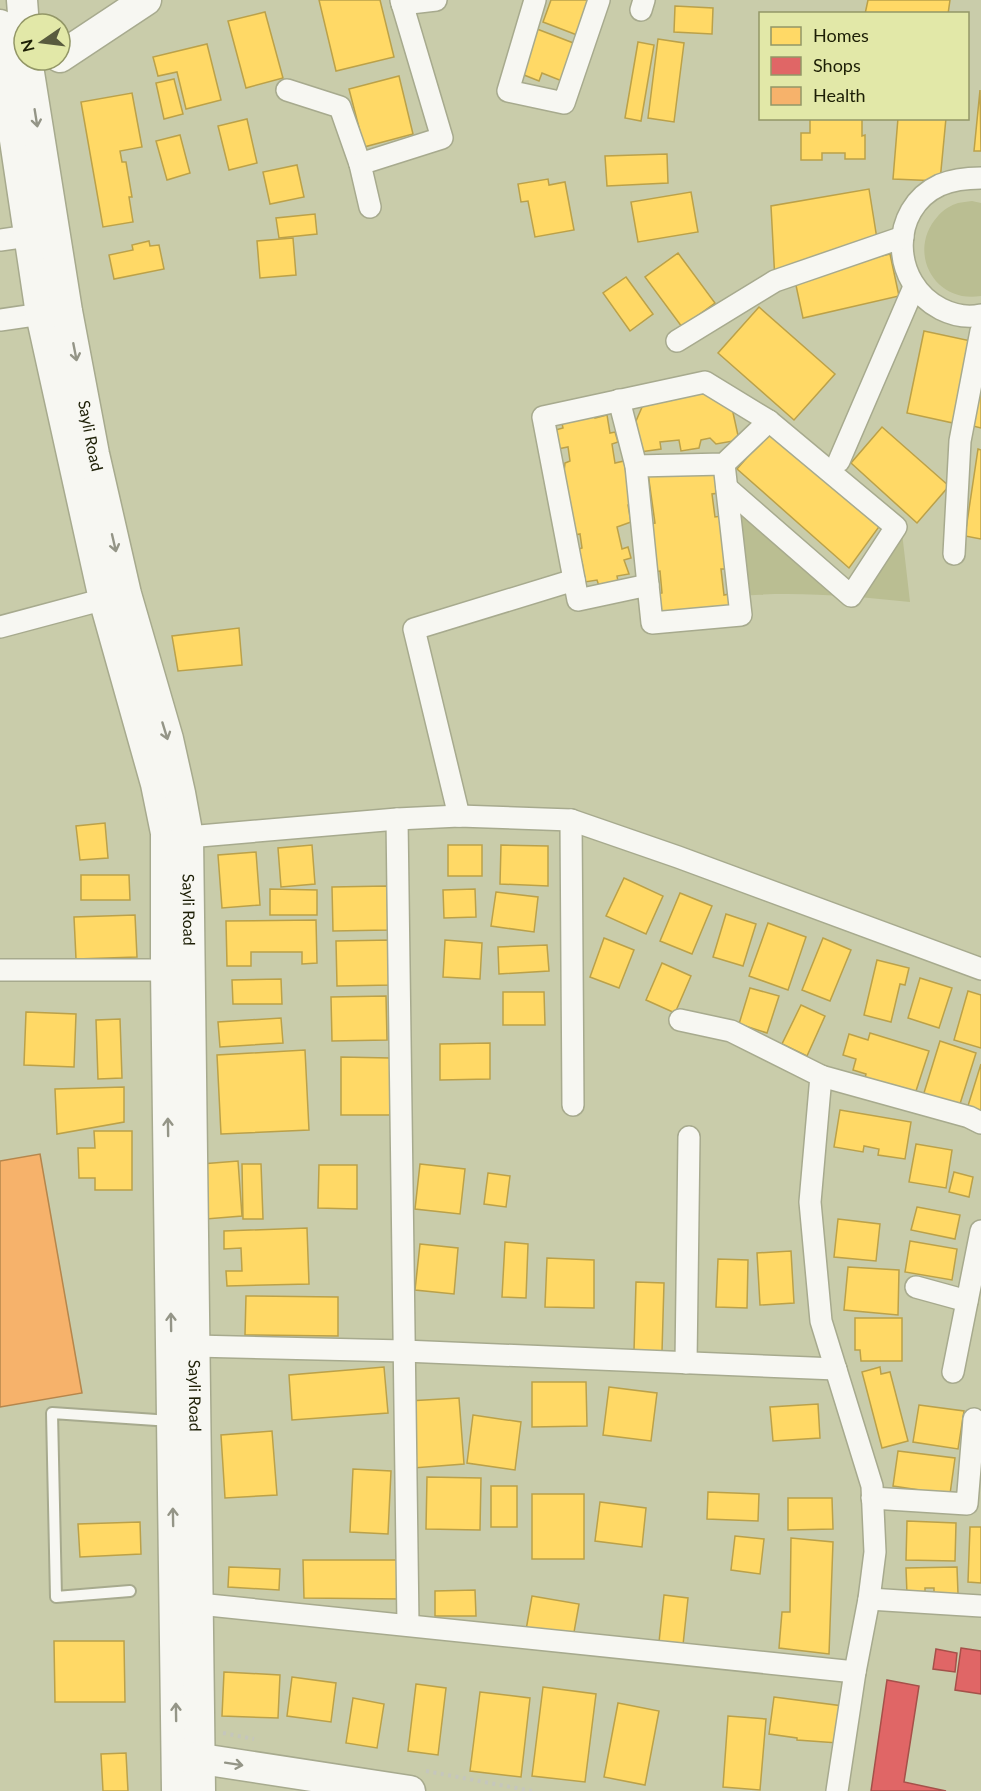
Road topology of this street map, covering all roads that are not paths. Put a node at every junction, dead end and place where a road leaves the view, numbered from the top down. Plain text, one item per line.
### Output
1 (146, 0) edge
2 (436, 0) edge
3 (535, 0) edge
4 (599, 0) edge
5 (401, 2) edge
6 (0, 25) edge
7 (72, 49) edge
8 (28, 72) edge
9 (287, 90) dead end
10 (360, 164) junction
11 (981, 178) edge
12 (370, 207) dead end
13 (42, 234) junction
14 (903, 237) junction
15 (0, 240) edge
16 (914, 287) junction
17 (54, 312) junction
18 (981, 315) edge
19 (0, 320) edge
20 (981, 331) edge
21 (677, 341) dead end
22 (619, 400) junction
23 (769, 421) junction
24 (839, 461) dead end
25 (724, 464) junction
26 (636, 466) junction
27 (727, 488) junction
28 (954, 554) dead end
29 (574, 580) junction
30 (648, 585) junction
31 (115, 596) junction
32 (0, 627) edge
33 (459, 816) junction
34 (397, 819) junction
35 (571, 820) junction
36 (188, 837) junction
37 (981, 969) edge
38 (0, 970) edge
39 (178, 970) junction
40 (680, 1020) dead end
41 (821, 1076) junction
42 (573, 1105) dead end
43 (981, 1124) edge
44 (688, 1137) dead end
45 (981, 1231) edge
46 (916, 1287) dead end
47 (967, 1301) junction
48 (195, 1346) junction
49 (404, 1351) junction
50 (686, 1363) junction
51 (836, 1369) junction
52 (953, 1372) dead end
53 (974, 1419) dead end
54 (184, 1422) junction
55 (872, 1498) junction
56 (130, 1591) dead end
57 (869, 1599) junction
58 (199, 1604) junction
59 (981, 1606) edge
60 (408, 1625) junction
61 (855, 1672) junction
62 (188, 1775) edge
63 (273, 1791) edge
64 (410, 1791) edge
65 (837, 1791) edge

1 - 7 main road
2 - 5 street
3 - 4 street
5 - 10 street
6 - 13 main road
8 -> 13 main road, Sayli Road
9 - 10 street
10 - 12 street
11 - 14 street
13 - 15 street
13 - 17 main road, Sayli Road
14 - 16 street
14 - 21 street
16 - 18 street
16 - 24 street
17 - 19 street
17 - 31 main road, Sayli Road
20 - 28 street
22 - 23 street
22 - 26 street
22 - 29 street
23 - 25 street
23 - 27 street
25 - 26 street
25 - 27 street
26 - 30 street
27 - 30 street
29 - 30 street
29 - 33 street
31 - 32 street
31 -> 36 main road, Sayli Road
31 - 39 main road
33 - 34 street
33 - 35 street
34 - 36 street
34 - 49 street
35 - 37 street
35 - 42 street
36 - 39 main road, Sayli Road
38 - 39 street
39 - 48 main road, Sayli Road
54 -> 39 main road
40 - 41 street
41 - 43 street
41 - 51 street
44 - 50 street
45 - 47 street
46 - 47 street
47 - 52 street
48 - 49 street
48 - 54 main road, Sayli Road
49 - 50 street
49 - 60 street
50 - 51 street
51 - 55 street
53 - 55 street
54 - 56 lane
54 - 58 main road, Sayli Road
62 -> 54 main road
55 - 57 street
57 - 59 street
57 - 61 street
58 - 60 street
58 - 62 main road, Sayli Road
60 - 61 street
61 - 65 street
62 - 63 main road
62 -> 64 main road

